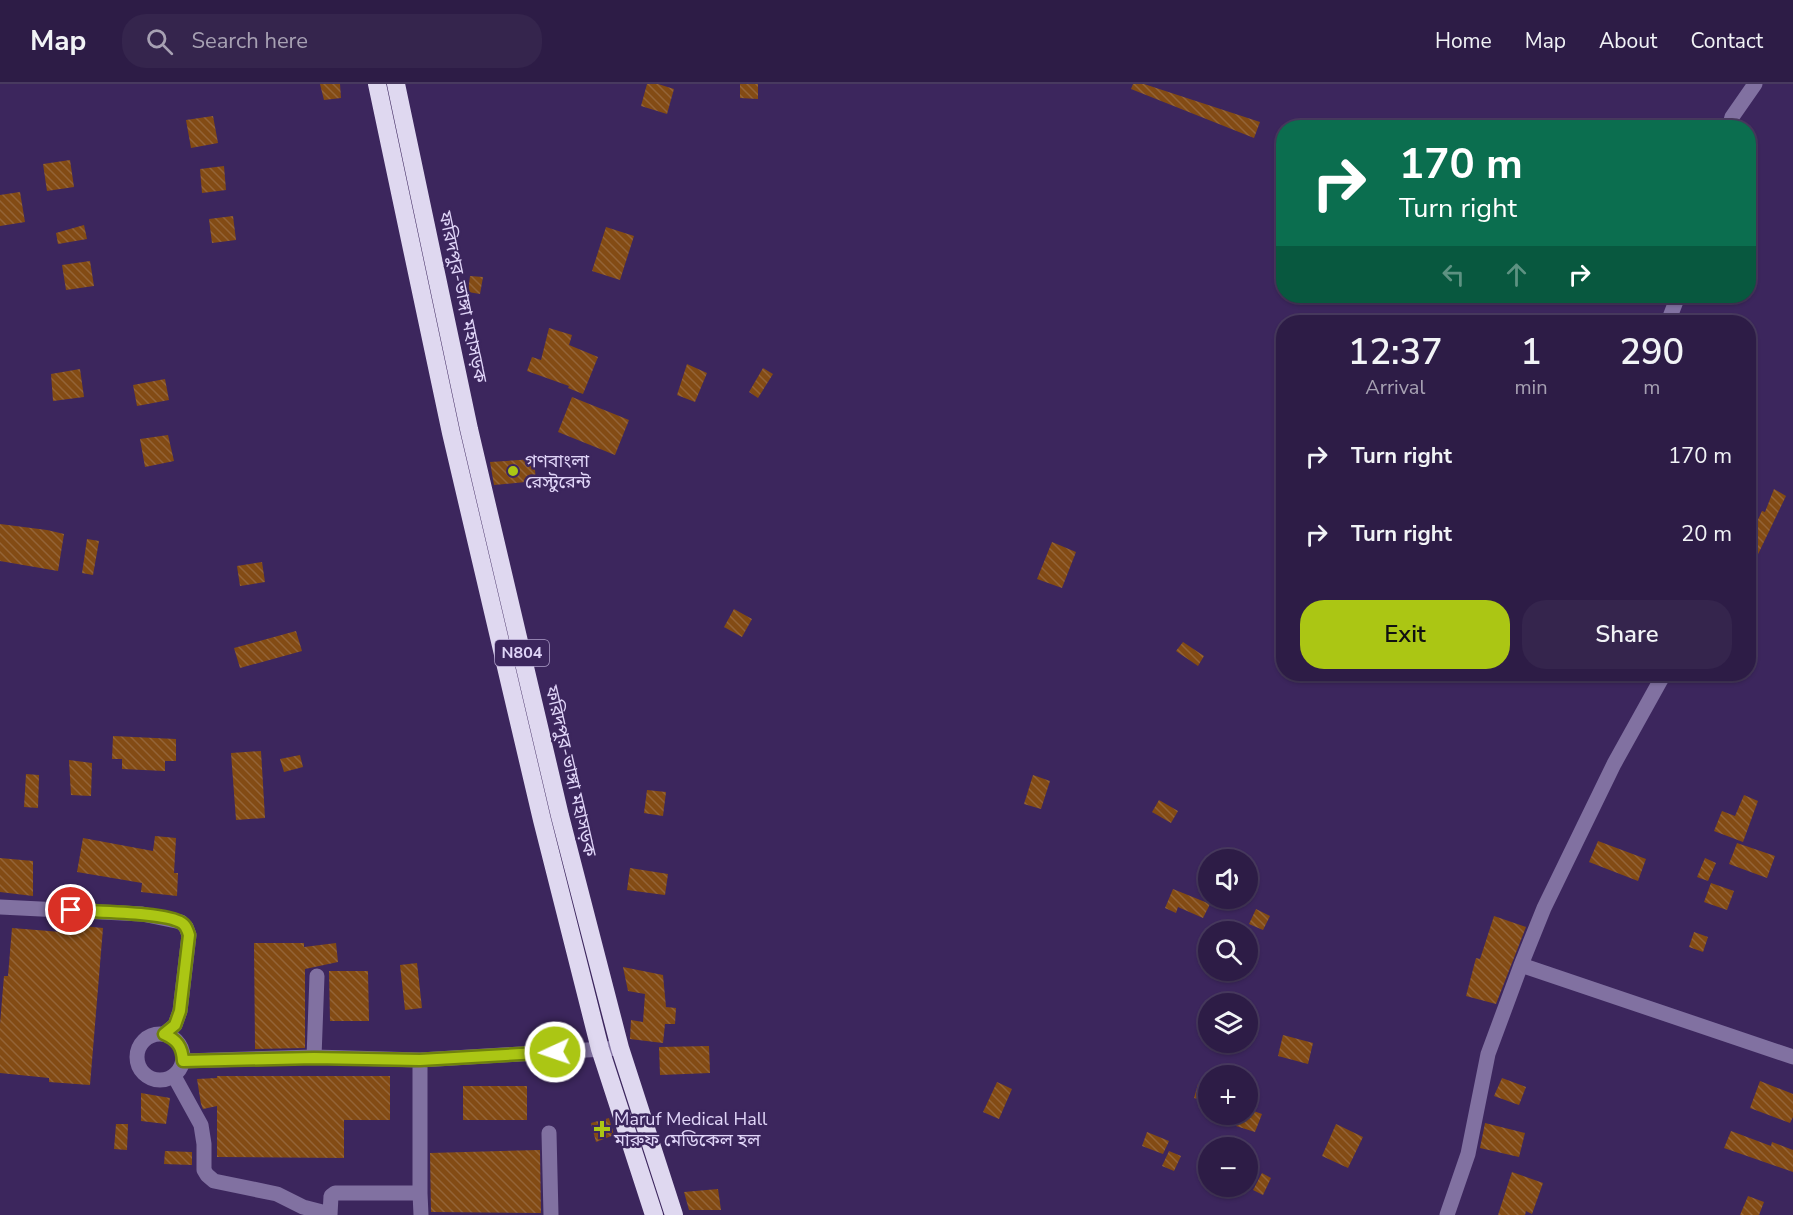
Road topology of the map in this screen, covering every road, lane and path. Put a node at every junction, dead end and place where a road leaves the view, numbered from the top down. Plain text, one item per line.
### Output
1 (377, 84) edge
2 (396, 84) edge
3 (1755, 84) edge
4 (1731, 120) edge
5 (1660, 681) edge
6 (0, 907) edge
7 (1521, 965) junction
8 (317, 976) dead end
9 (164, 1034) junction
10 (620, 1048) junction
11 (600, 1049) junction
12 (1793, 1057) edge
13 (314, 1058) junction
14 (420, 1060) junction
15 (183, 1061) junction
16 (174, 1076) junction
17 (549, 1133) dead end
18 (420, 1193) junction
19 (330, 1214) edge
20 (421, 1215) edge
21 (551, 1215) edge
22 (654, 1215) edge
23 (674, 1215) edge
24 (1447, 1215) edge

1 - 11 highway, N804
2 - 10 highway, ফরিদপুর-ভাঙ্গা মহাসড়ক / N804
3 - 4 street
5 - 7 street
6 - 9 street
7 - 12 street
7 - 24 street
8 - 13 street
9 - 15 street
9 - 16 street
10 - 11 street
10 - 23 highway, ফরিদপুর-ভাঙ্গা মহাসড়ক / N804
11 - 14 street
11 - 22 highway, N804
13 - 14 street
13 - 15 street
14 - 18 street
15 - 16 street
16 - 19 street
17 - 21 street
18 - 19 street
18 - 20 street

